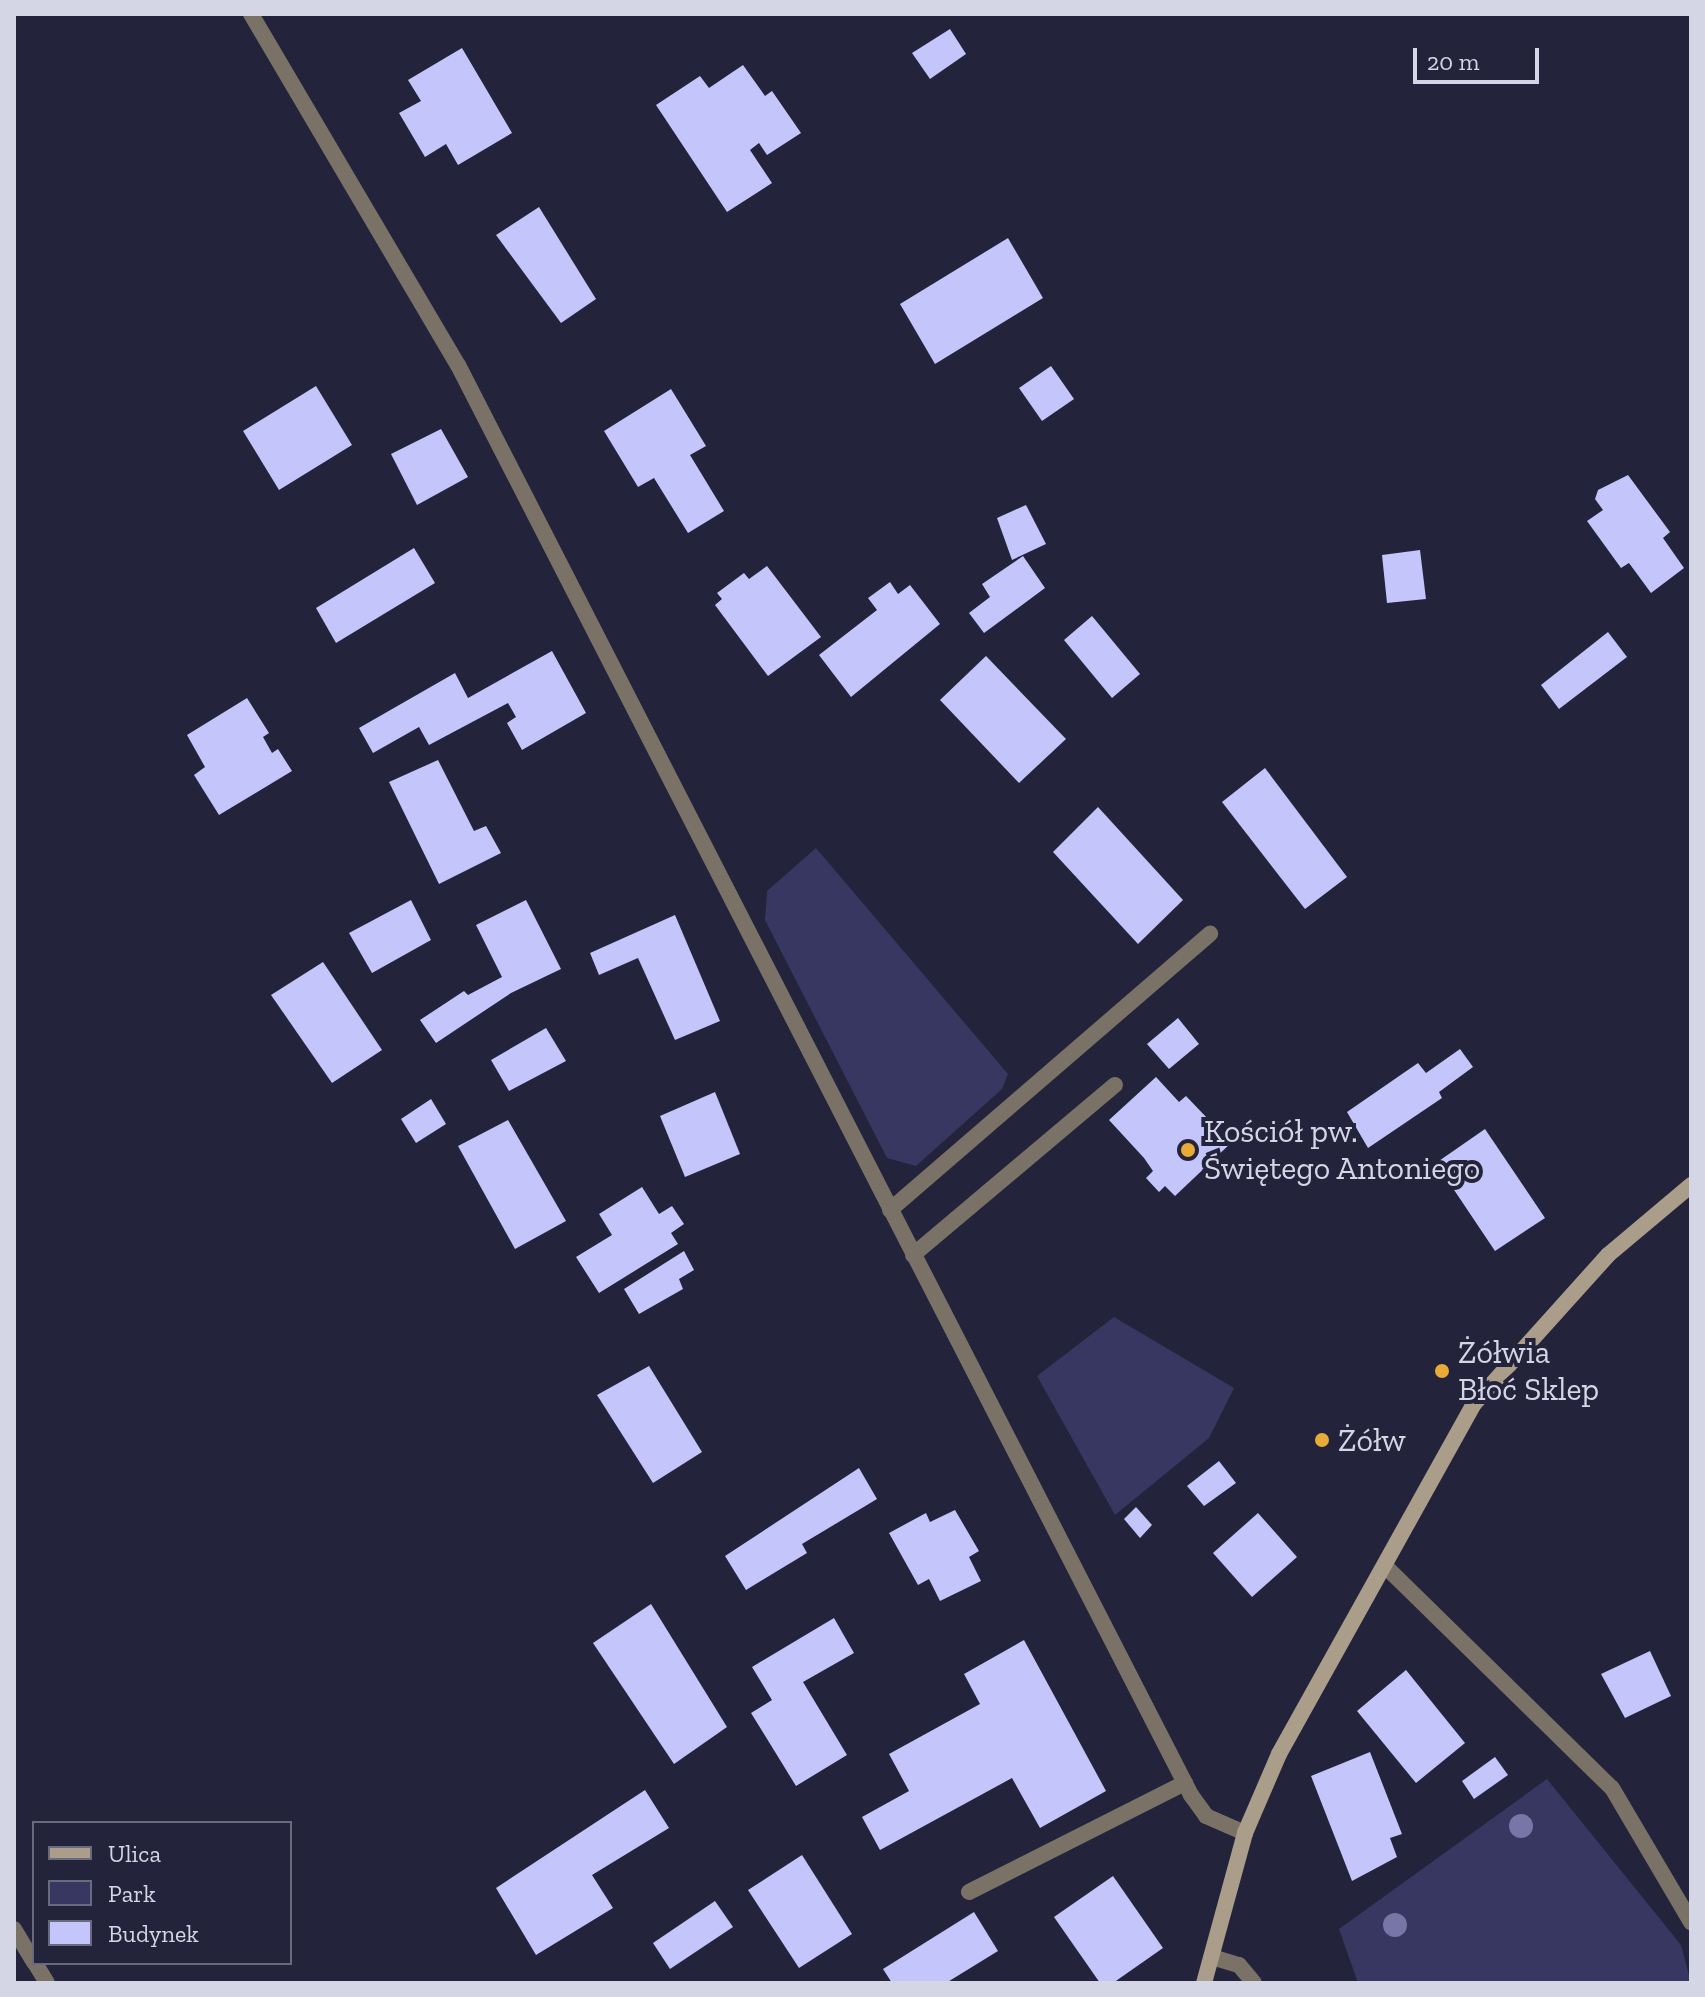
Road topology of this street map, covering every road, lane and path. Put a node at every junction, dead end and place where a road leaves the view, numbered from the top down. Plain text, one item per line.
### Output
1 (251, 14) edge
2 (1210, 934) dead end
3 (1115, 1085) dead end
4 (1691, 1185) edge
5 (890, 1210) junction
6 (913, 1255) junction
7 (1386, 1567) junction
8 (1185, 1783) junction
9 (1245, 1833) junction
10 (969, 1892) dead end
11 (1691, 1922) edge
12 (14, 1929) edge
13 (1212, 1957) junction
14 (32, 1959) edge
15 (36, 1965) edge
16 (47, 1983) edge
17 (1204, 1983) edge
18 (1254, 1983) edge

1 - 5 street
2 - 5 street
3 - 6 street
4 - 7 street
5 - 6 street
6 - 8 street
7 - 9 street
7 - 11 street
8 - 9 street
8 - 10 street
9 - 13 street
12 - 14 street
13 - 17 street
13 - 18 street
15 - 16 street

